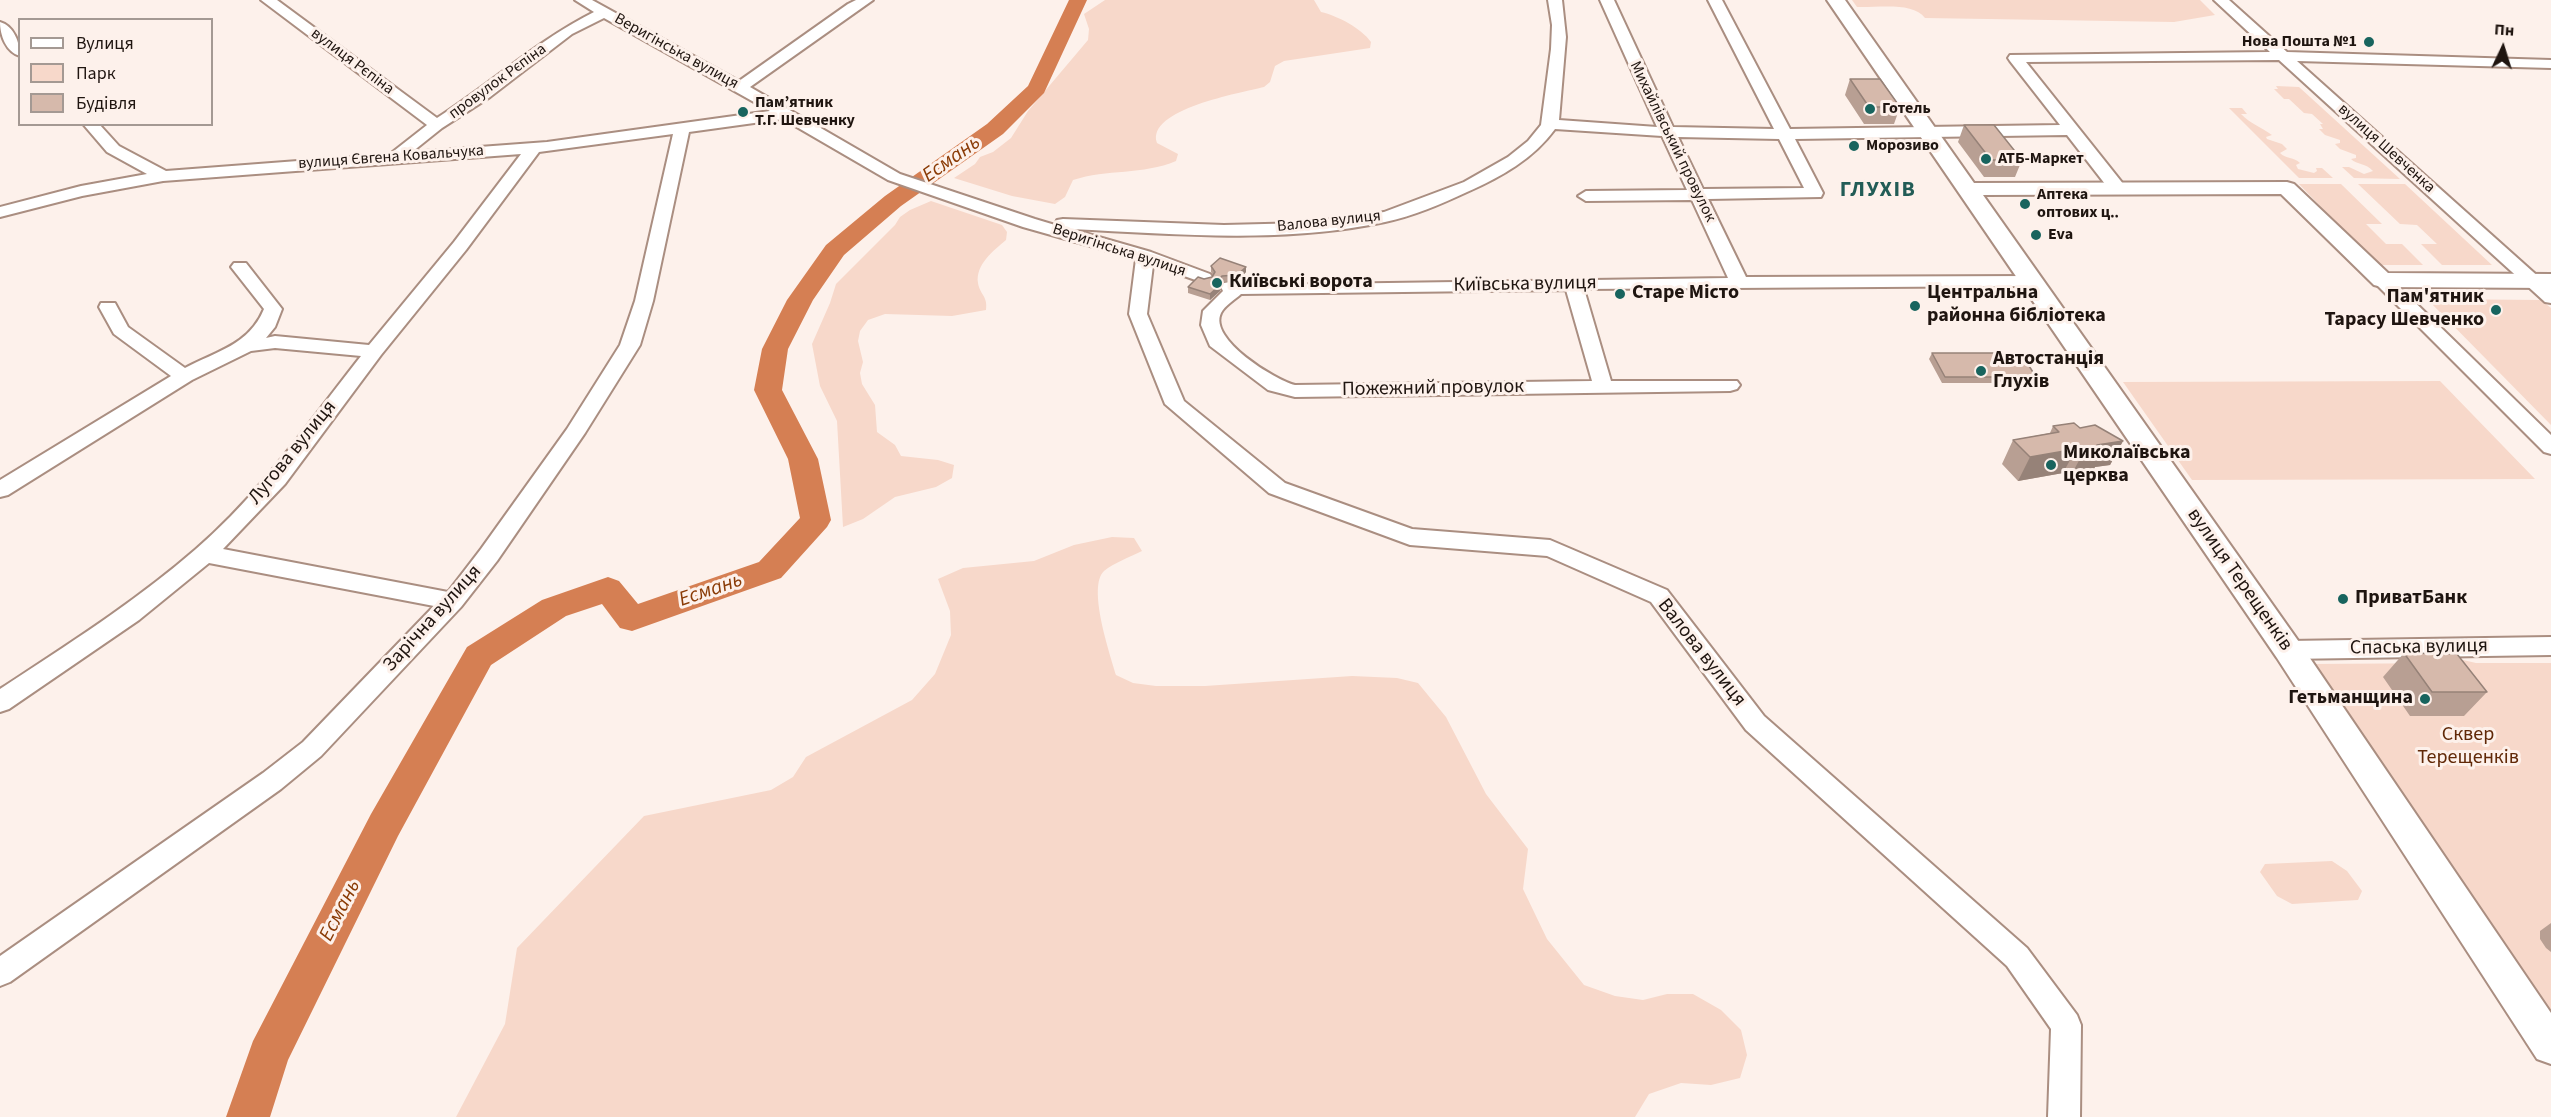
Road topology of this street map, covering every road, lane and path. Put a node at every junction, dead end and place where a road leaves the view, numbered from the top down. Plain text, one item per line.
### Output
1 (268, 0) edge
2 (582, 0) edge
3 (866, 0) edge
4 (1555, 0) edge
5 (1607, 0) edge
6 (1715, 0) edge
7 (1836, 0) edge
8 (2221, 0) edge
9 (604, 12) junction
10 (0, 26) edge
11 (18, 49) edge
12 (2282, 56) junction
13 (2551, 64) edge
14 (746, 91) junction
15 (783, 114) junction
16 (1550, 124) junction
17 (436, 125) junction
18 (92, 126) edge
19 (676, 129) junction
20 (2072, 130) junction
21 (1668, 132) junction
22 (1785, 134) junction
23 (1929, 134) junction
24 (532, 149) junction
25 (396, 158) junction
26 (164, 176) junction
27 (1967, 189) junction
28 (2118, 189) junction
29 (1698, 195) junction
30 (1586, 196) dead end
31 (0, 212) edge
32 (1029, 223) junction
33 (1145, 256) junction
34 (240, 267) dead end
35 (1204, 278) edge
36 (2382, 280) junction
37 (2030, 281) junction
38 (2541, 281) edge
39 (1740, 283) junction
40 (1574, 284) junction
41 (1233, 288) joint
42 (2551, 298) edge
43 (108, 307) dead end
44 (248, 346) junction
45 (374, 351) junction
46 (185, 376) junction
47 (1603, 385) junction
48 (1730, 385) dead end
49 (2551, 447) edge
50 (0, 490) edge
51 (205, 555) junction
52 (453, 601) junction
53 (2551, 646) edge
54 (2288, 650) junction
55 (0, 702) edge
56 (0, 973) edge
57 (2551, 1046) edge
58 (2064, 1117) edge

1 - 17 street, вулиця Рєпіна
2 - 9 street, Веригінська вулиця
3 - 14 street
4 - 16 street
5 - 21 street, Михайлівський провулок
6 - 22 street
7 - 23 main road, вулиця Терещенків
8 - 12 street, вулиця Шевченка
9 - 14 street, Веригінська вулиця
9 - 17 street, провулок Рєпіна
10 - 11 street
12 - 13 street
12 - 20 street
12 - 38 street, вулиця Шевченка
14 - 15 street, Веригінська вулиця
14 - 19 street
15 - 19 street, вулиця Євгена Ковальчука
15 - 32 street, Веригінська вулиця
16 - 21 street
16 - 32 street, Валова вулиця
17 - 25 street, провулок Рєпіна
18 - 26 street
19 - 24 street, вулиця Євгена Ковальчука
19 - 52 street, Зарічна вулиця
20 - 23 street
20 - 28 street
21 - 22 street
21 - 29 street, Михайлівський провулок
22 - 23 street
22 - 29 street
23 - 27 main road, вулиця Терещенків
24 - 25 street, вулиця Євгена Ковальчука
24 - 45 street, Лугова вулиця
25 - 26 street, вулиця Євгена Ковальчука
26 - 31 street, вулиця Євгена Ковальчука
27 - 28 main road
27 - 37 main road, вулиця Терещенків
28 - 36 main road
29 - 30 street
29 - 39 street, Михайлівський провулок
32 - 33 street, Веригінська вулиця
33 - 35 street, Веригінська вулиця
33 - 58 street, Валова вулиця
34 - 44 street
36 - 38 main road
36 - 49 street
37 - 39 street, Київська вулиця
37 - 54 main road, вулиця Терещенків
38 - 42 street, вулиця Шевченка
39 - 40 street, Київська вулиця
40 - 41 street, Київська вулиця
40 - 47 street
41 - 47 street, Пожежний провулок
43 - 46 street
44 - 45 street
44 - 46 street
45 - 51 street, Лугова вулиця
46 - 50 street
47 - 48 street, Пожежний провулок
51 - 52 street
51 - 55 street, Лугова вулиця
52 - 56 street, Зарічна вулиця
53 - 54 street, Спаська вулиця
54 - 57 main road, вулиця Терещенків

